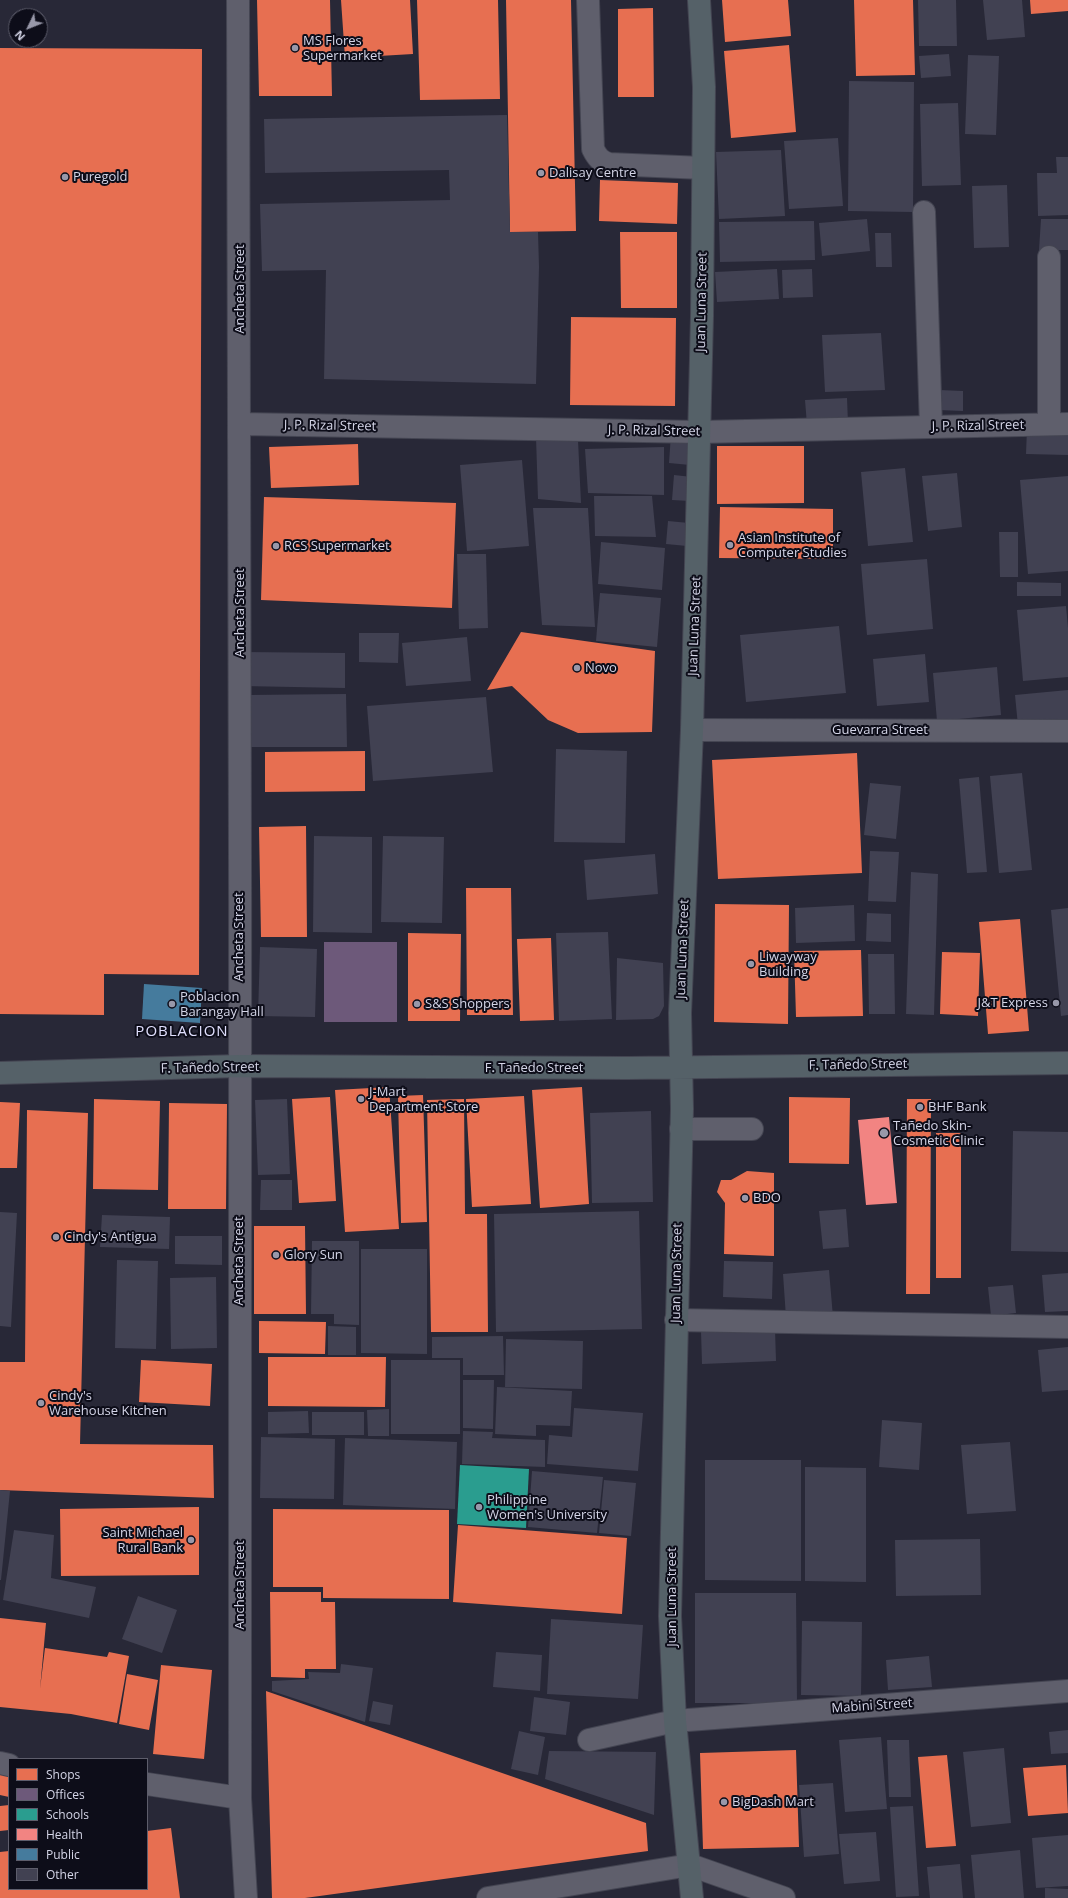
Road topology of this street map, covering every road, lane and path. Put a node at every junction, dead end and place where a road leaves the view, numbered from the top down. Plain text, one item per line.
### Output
1 (238, 0) edge
2 (588, 0) edge
3 (699, 0) edge
4 (703, 168) junction
5 (924, 212) dead end
6 (1049, 257) dead end
7 (241, 424) junction
8 (1059, 424) edge
9 (931, 427) junction
10 (700, 432) junction
11 (692, 730) junction
12 (1068, 731) edge
13 (1068, 1063) edge
14 (239, 1066) junction
15 (681, 1068) junction
16 (0, 1073) edge
17 (681, 1129) junction
18 (752, 1129) dead end
19 (676, 1320) junction
20 (1068, 1327) edge
21 (1068, 1691) edge
22 (675, 1721) junction
23 (589, 1740) dead end
24 (148, 1784) edge
25 (240, 1798) junction
26 (690, 1865) junction
27 (246, 1898) edge
28 (488, 1898) edge
29 (692, 1898) edge
30 (784, 1898) edge

1 - 7 street, Ancheta Street
2 - 4 street
3 - 4 main road, Juan Luna Street
4 - 10 main road, Juan Luna Street
5 - 9 street
6 - 8 street
7 - 10 street, J. P. Rizal Street
7 - 14 street, Ancheta Street
8 - 9 street, J. P. Rizal Street
9 - 10 street, J. P. Rizal Street
10 - 11 main road, Juan Luna Street
11 - 12 street, Guevarra Street
11 - 15 main road, Juan Luna Street
13 - 15 main road, F. Tañedo Street
14 - 15 main road, F. Tañedo Street
14 - 16 main road, F. Tañedo Street
14 - 25 street, Ancheta Street
15 - 17 main road, Juan Luna Street
17 - 18 street
17 - 19 main road, Juan Luna Street
19 - 20 street
19 - 22 main road, Juan Luna Street
21 - 22 street, Mabini Street
22 - 23 street, Mabini Street
22 - 26 main road, Juan Luna Street
24 - 25 street
25 - 27 street, Ancheta Street
26 - 28 street
26 - 29 main road, Juan Luna Street
26 - 30 street

